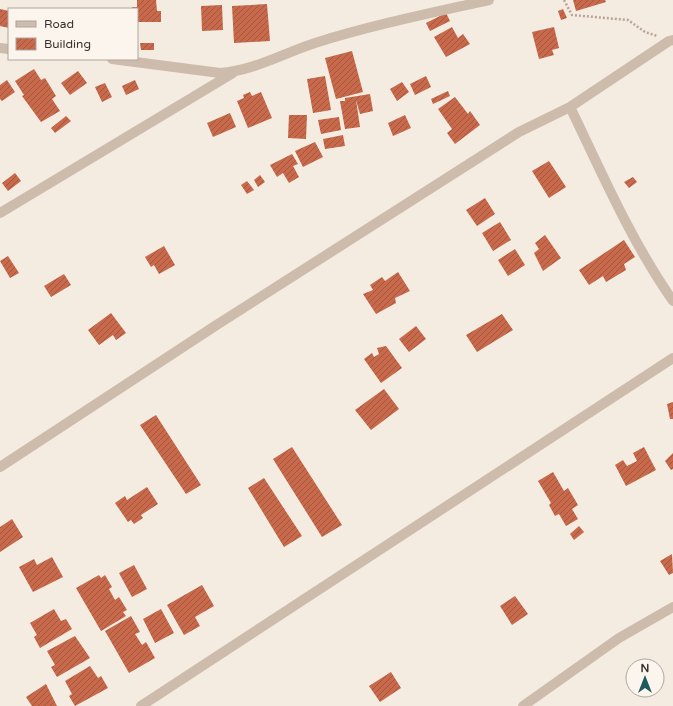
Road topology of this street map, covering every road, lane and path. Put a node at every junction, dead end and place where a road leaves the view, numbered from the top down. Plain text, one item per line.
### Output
1 (489, 0) edge
2 (564, 0) edge
3 (671, 40) edge
4 (120, 60) edge
5 (234, 72) junction
6 (570, 107) junction
7 (0, 213) edge
8 (673, 301) edge
9 (673, 358) edge
10 (0, 467) edge
11 (673, 607) edge
12 (141, 706) edge
13 (523, 706) edge

1 - 5 street
2 - 3 path
3 - 6 street
4 - 5 street
5 - 7 street
6 - 8 street
6 - 10 street
9 - 12 street
11 - 13 street

